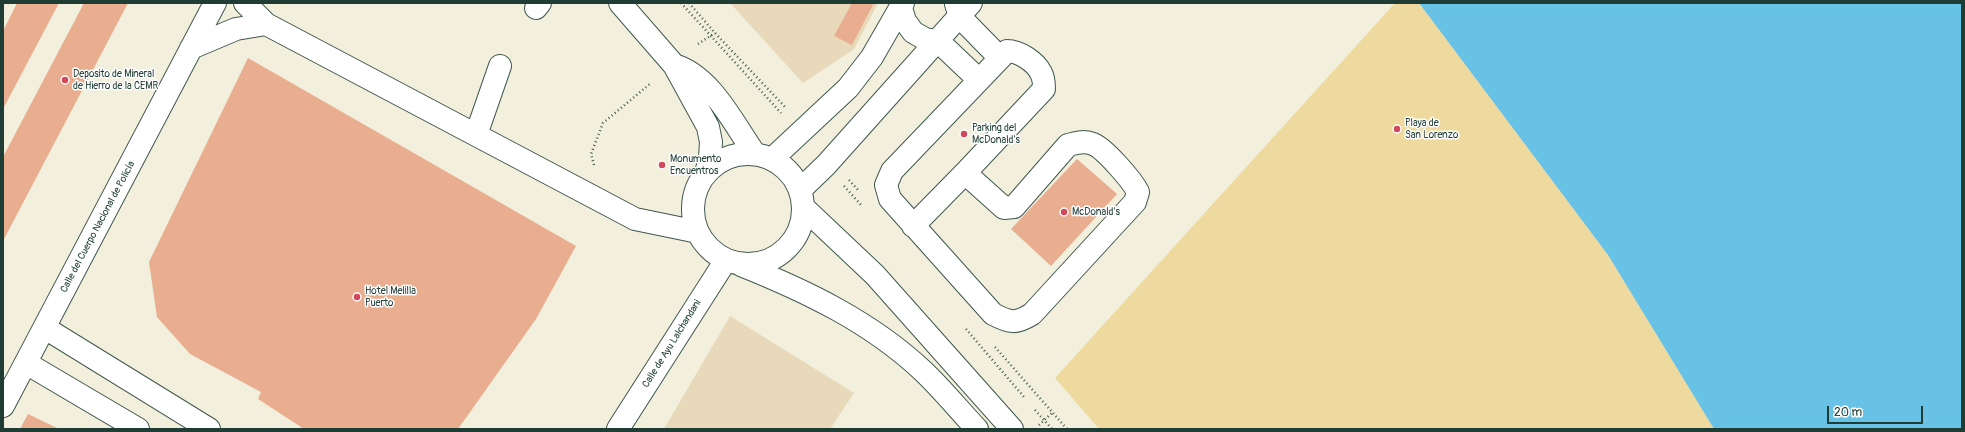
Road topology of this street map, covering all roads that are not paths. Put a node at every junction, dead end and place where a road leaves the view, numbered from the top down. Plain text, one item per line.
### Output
1 (215, 3) edge
2 (246, 3) edge
3 (620, 3) edge
4 (902, 5) edge
5 (962, 8) edge
6 (266, 24) junction
7 (938, 41) junction
8 (191, 48) junction
9 (1000, 58) junction
10 (674, 65) junction
11 (500, 66) dead end
12 (979, 80) junction
13 (476, 135) junction
14 (763, 156) junction
15 (706, 173) junction
16 (965, 173) junction
17 (801, 199) junction
18 (913, 226) junction
19 (698, 232) junction
20 (731, 261) junction
21 (45, 328) junction
22 (26, 364) junction
23 (3, 406) edge
24 (138, 429) edge
25 (209, 429) edge
26 (618, 429) edge
27 (977, 429) edge
28 (1012, 429) edge

1 - 8 street, Calle del Cuerpo Nacional de Policía
2 - 6 street
3 - 10 street
4 - 7 street
4 - 14 street
5 - 7 street
5 - 9 street
6 - 8 street
6 - 13 street
7 - 12 street
7 - 17 street
8 - 21 street, Calle del Cuerpo Nacional de Policía
9 - 12 street
9 - 16 street
10 - 14 street
10 - 15 street
11 - 13 street
12 - 18 street
13 - 19 street
14 - 15 street
14 - 17 street
15 - 19 street
16 - 18 street
16 - 18 street
17 - 20 street
17 - 28 street
19 - 20 street
20 - 26 street, Calle de Ayu Lalchandani
20 - 27 street
21 - 22 street, Calle del Cuerpo Nacional de Policía
21 - 25 street
22 - 23 street, Calle del Cuerpo Nacional de Policía
22 - 24 street

